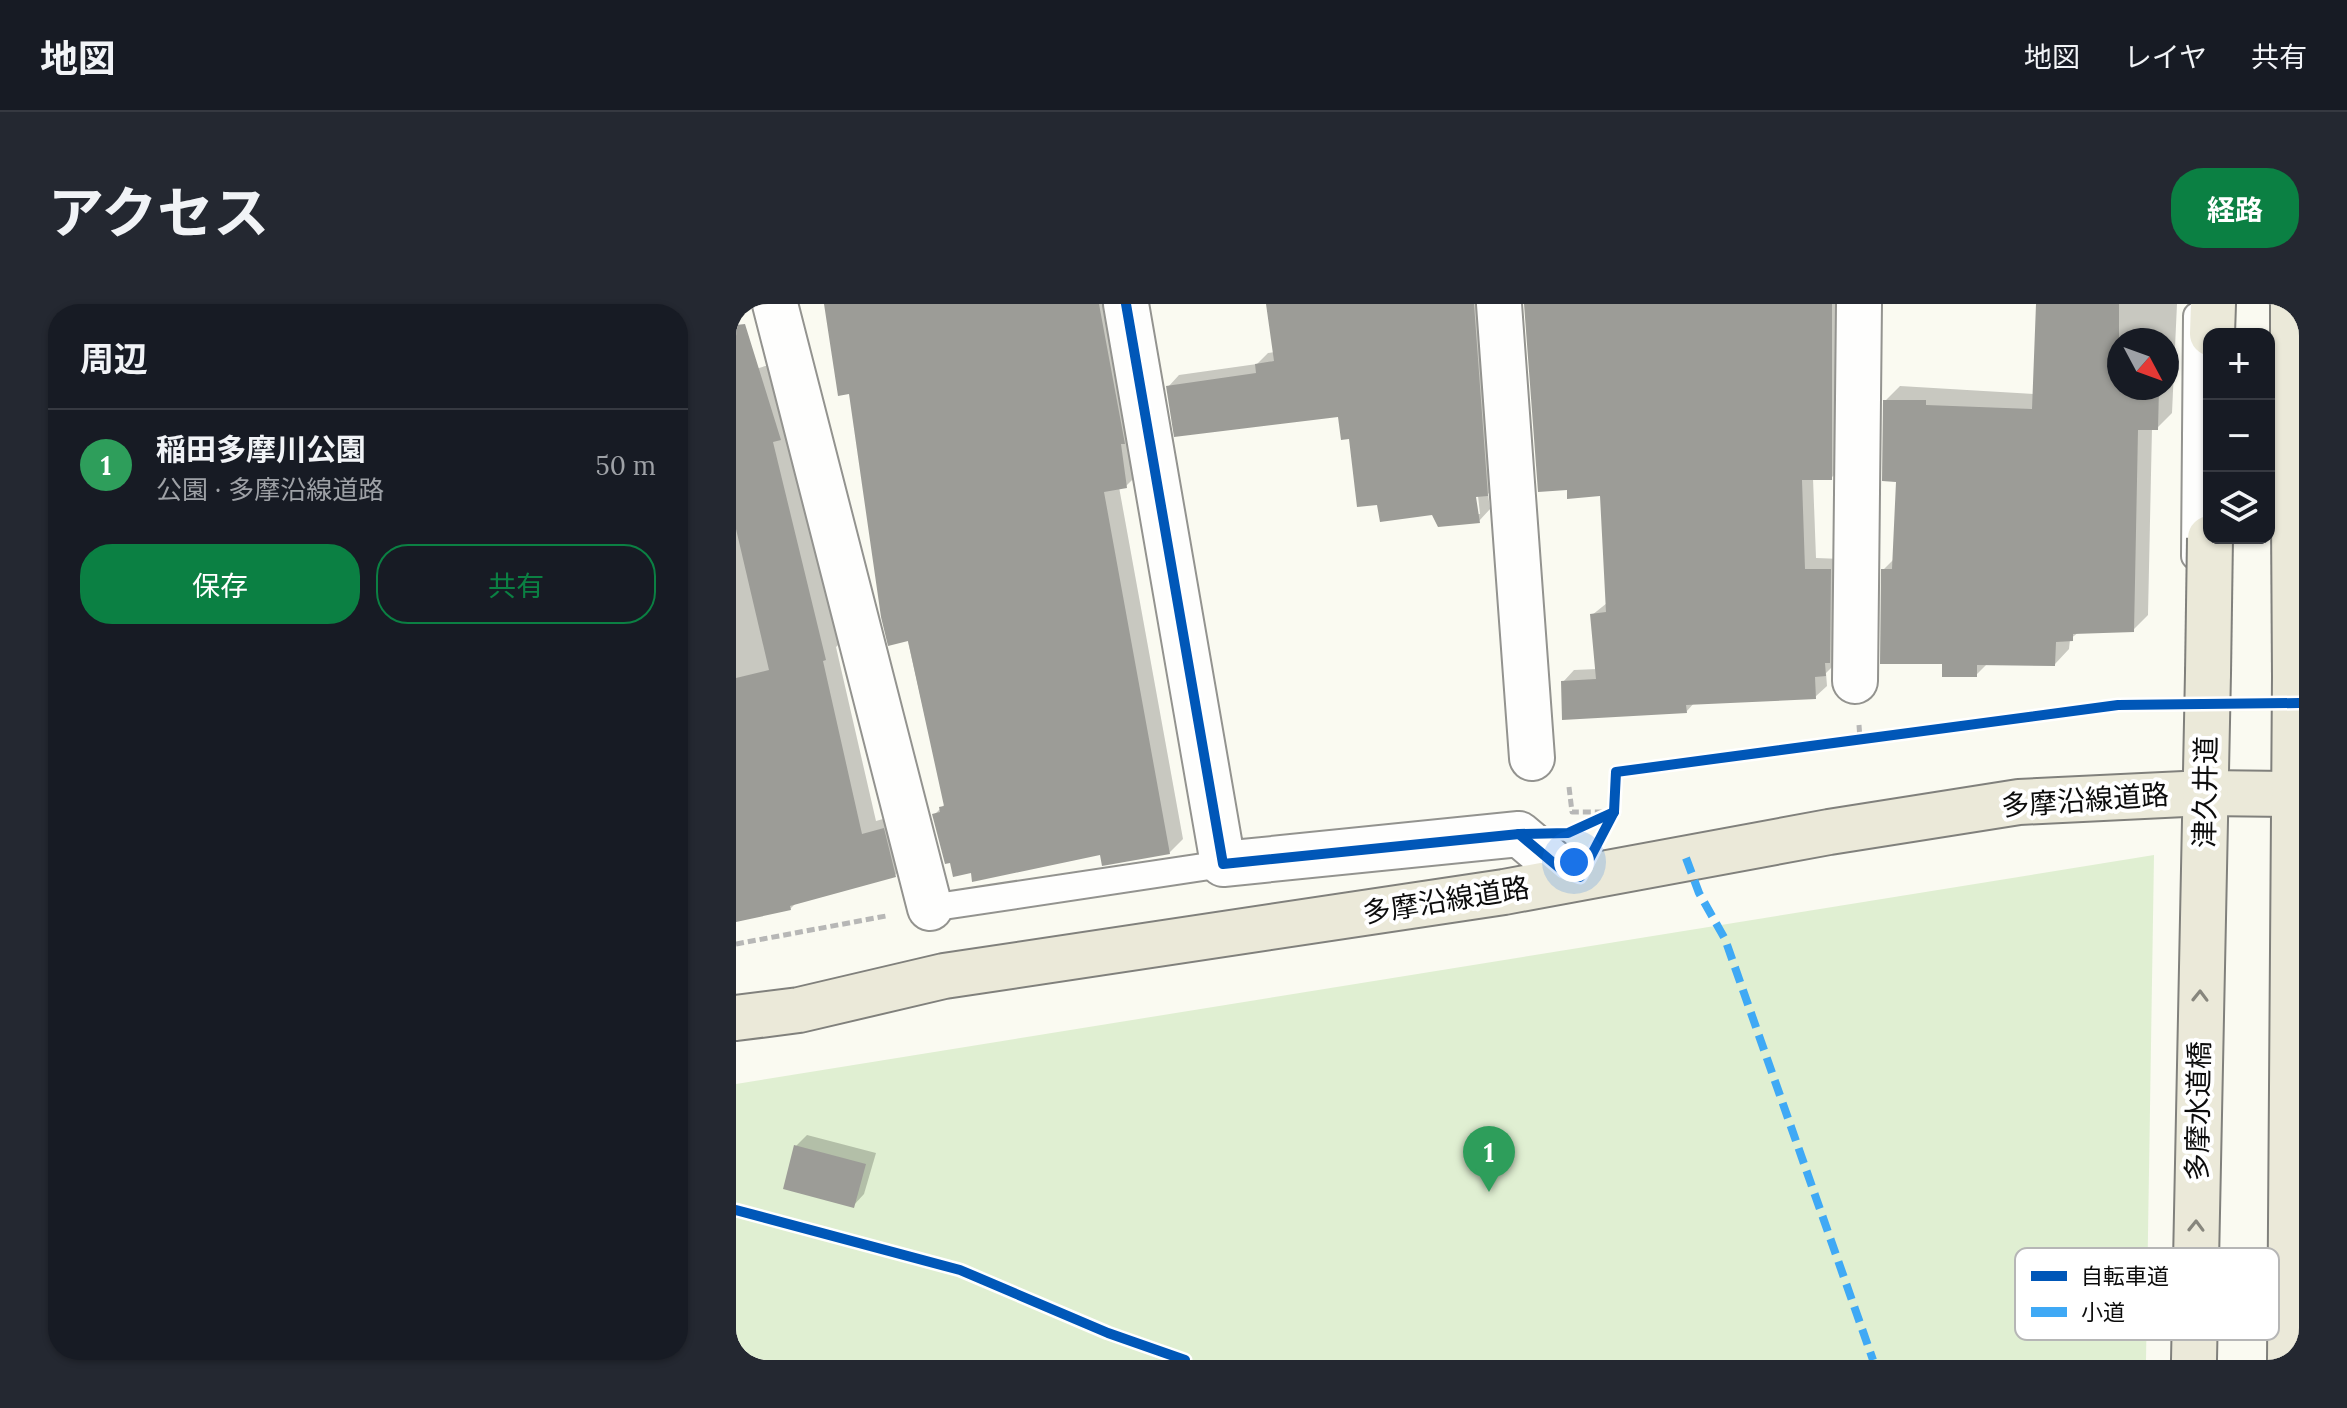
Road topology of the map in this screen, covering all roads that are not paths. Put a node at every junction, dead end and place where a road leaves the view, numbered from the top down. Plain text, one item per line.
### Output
1 (775, 304) edge
2 (1126, 304) edge
3 (1499, 304) edge
4 (1859, 304) edge
5 (2197, 304) edge
6 (2213, 304) edge
7 (2293, 304) edge
8 (2212, 328) edge
9 (2202, 556) edge
10 (1855, 681) dead end
11 (1532, 758) dead end
12 (2205, 793) junction
13 (2295, 794) junction
14 (2204, 863) joint
15 (1223, 864) junction
16 (1580, 877) junction
17 (930, 908) joint
18 (736, 1018) edge
19 (2196, 1248) edge
20 (2194, 1340) edge
21 (2194, 1360) edge
22 (2290, 1360) edge

1 - 17 street
2 - 15 street
3 - 11 street
4 - 10 street
5 - 9 lane
6 - 8 main road
7 - 13 main road, bridge
9 - 12 main road, 津久井道, bridge
12 - 13 main road, 多摩沿線道路
12 - 14 main road, 津久井道
12 - 16 main road, 多摩沿線道路
13 - 22 main road
19 -> 14 main road, 多摩水道橋
15 - 16 street
15 - 17 lane
16 - 18 main road, 多摩沿線道路
21 -> 20 main road, 多摩水道橋

